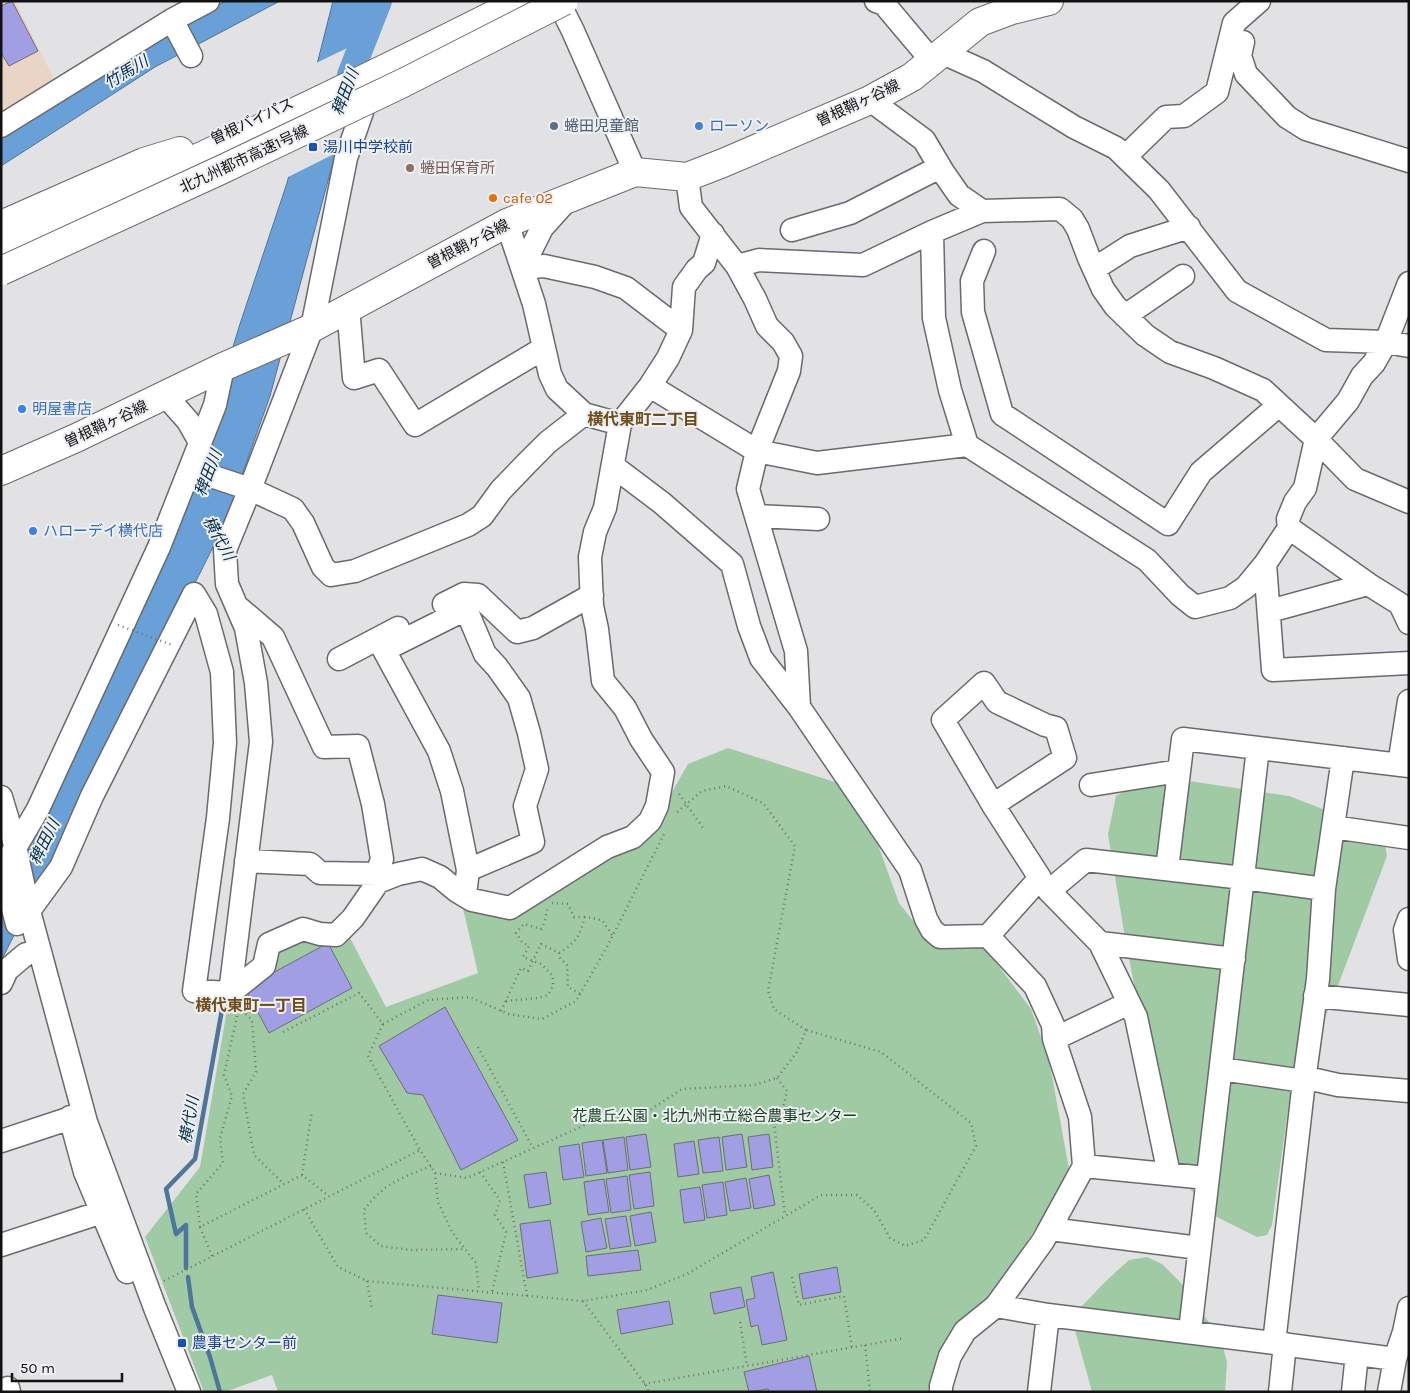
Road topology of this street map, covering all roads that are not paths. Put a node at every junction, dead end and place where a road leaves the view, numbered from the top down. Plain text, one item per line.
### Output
1 (208, 1) edge
2 (501, 1) edge
3 (521, 1) edge
4 (876, 1) edge
5 (1049, 1) edge
6 (1259, 1) edge
7 (565, 3) edge
8 (172, 20) junction
9 (1243, 42) dead end
10 (191, 56) dead end
11 (938, 57) junction
12 (870, 100) junction
13 (358, 114) junction
14 (1, 126) edge
15 (212, 140) junction
16 (1126, 156) junction
17 (1409, 161) edge
18 (253, 166) junction
19 (940, 167) junction
20 (636, 172) junction
21 (687, 177) junction
22 (568, 198) junction
23 (982, 211) junction
24 (507, 223) junction
25 (1, 225) edge
26 (1189, 227) junction
27 (792, 230) dead end
28 (932, 232) junction
29 (713, 234) junction
30 (1, 237) edge
31 (1, 249) edge
32 (984, 251) dead end
33 (1, 260) edge
34 (736, 266) junction
35 (522, 268) junction
36 (1094, 269) junction
37 (1, 271) edge
38 (1183, 276) dead end
39 (1409, 283) edge
40 (1, 284) edge
41 (348, 308) junction
42 (1125, 316) junction
43 (307, 329) junction
44 (681, 330) junction
45 (1386, 342) junction
46 (1409, 346) edge
47 (544, 348) junction
48 (223, 366) junction
49 (650, 386) junction
50 (165, 395) junction
51 (1279, 405) junction
52 (584, 414) junction
53 (620, 424) junction
54 (1316, 438) junction
55 (200, 442) junction
56 (967, 445) junction
57 (757, 452) junction
58 (613, 466) junction
59 (190, 469) junction
60 (1, 471) edge
61 (247, 488) junction
62 (1409, 502) edge
63 (756, 516) junction
64 (818, 519) dead end
65 (1289, 528) junction
66 (1265, 564) junction
67 (1368, 584) junction
68 (592, 595) junction
69 (236, 607) junction
70 (1270, 611) junction
71 (1409, 623) edge
72 (339, 659) dead end
73 (1409, 663) edge
74 (1409, 701) edge
75 (799, 707) junction
76 (1258, 748) junction
77 (1342, 758) junction
78 (1404, 766) edge
79 (1179, 771) junction
80 (1090, 785) dead end
81 (1, 797) edge
82 (993, 805) junction
83 (1333, 827) junction
84 (1409, 838) edge
85 (9, 858) edge
86 (246, 861) junction
87 (1167, 869) junction
88 (468, 870) junction
89 (378, 878) junction
90 (1243, 878) junction
91 (1324, 889) junction
92 (465, 895) junction
93 (1409, 919) edge
94 (27, 930) junction
95 (988, 936) junction
96 (1100, 943) junction
97 (1234, 959) junction
98 (1409, 959) edge
99 (1, 983) edge
100 (230, 993) junction
101 (1315, 996) junction
102 (1129, 1003) junction
103 (1409, 1005) edge
104 (1054, 1039) junction
105 (1221, 1069) junction
106 (1304, 1080) junction
107 (1409, 1091) edge
108 (71, 1118) junction
109 (1, 1141) edge
110 (1084, 1166) junction
111 (1169, 1174) junction
112 (1207, 1178) junction
113 (111, 1212) junction
114 (1050, 1229) junction
115 (1, 1245) edge
116 (1199, 1248) junction
117 (996, 1306) junction
118 (1409, 1308) edge
119 (1048, 1315) junction
120 (1190, 1331) junction
121 (1279, 1344) junction
122 (1357, 1354) junction
123 (1395, 1359) junction
124 (175, 1392) edge
125 (189, 1392) edge
126 (941, 1392) edge
127 (1039, 1392) edge
128 (1280, 1392) edge
129 (1353, 1392) edge
130 (1389, 1392) edge

1 - 8 street
2 - 15 main road, 曽根バイパス
3 - 31 main road, 北九州都市高速1号線
4 - 11 street
5 - 11 main road, 曽根鞘ヶ谷線
6 - 16 street
7 - 13 main road
7 - 20 street
7 - 37 main road, 北九州都市高速1号線, bridge
8 - 10 street
8 - 14 street
9 - 17 street
11 - 12 main road, 曽根鞘ヶ谷線
11 - 16 street
12 - 19 street
12 - 21 main road, 曽根鞘ヶ谷線
13 - 18 main road
13 - 43 street
15 - 25 main road
15 - 30 main road, 曽根バイパス
16 - 26 street
18 - 33 main road
18 - 40 main road
19 - 23 street
19 - 27 street
20 - 21 main road, 曽根鞘ヶ谷線
20 - 22 main road, 曽根鞘ヶ谷線
21 - 29 street
22 - 24 main road, 曽根鞘ヶ谷線
22 - 35 street
23 - 28 street
23 - 36 street
24 - 35 street
24 - 41 main road, 曽根鞘ヶ谷線
26 - 36 street
26 - 45 street
28 - 34 street
28 - 56 street
29 - 34 street
29 - 44 street
32 - 51 street
34 - 57 street
35 - 44 street
35 - 47 street
36 - 42 street
38 - 42 street
39 - 45 street
41 - 43 main road, 曽根鞘ヶ谷線
41 - 47 street
42 - 51 street
43 - 48 main road, 曽根鞘ヶ谷線
43 - 61 street
44 - 49 street
45 - 46 street
45 - 54 street
47 - 52 street
48 - 50 main road, 曽根鞘ヶ谷線
48 - 55 street
49 - 53 street
49 - 57 street
50 - 55 street
50 - 60 main road, 曽根鞘ヶ谷線
51 - 54 street
52 - 53 street
52 - 61 street
53 - 58 street
54 - 62 street
54 - 65 street
55 - 59 street
56 - 57 street
56 - 66 street
57 - 63 street
58 - 68 street
58 - 75 street
59 - 61 street
59 - 85 street
61 - 69 street
63 - 64 street
63 - 75 street
65 - 66 street
65 - 67 street
66 - 70 street
67 - 70 street
67 - 71 street
68 - 72 street
68 - 92 street
69 - 86 street
69 - 89 street
70 - 73 street
74 - 78 street
75 - 95 street
76 - 77 street
76 - 79 street
76 - 90 street
77 - 78 street
77 - 83 street
79 - 80 street
79 - 87 street
81 - 85 street
82 - 82 street
82 - 95 street
83 - 84 street
83 - 91 street
85 - 94 street
86 - 89 street
86 - 100 street
87 - 90 street
87 - 96 street
88 - 88 street
88 - 92 street
89 - 92 street
89 - 100 street
90 - 91 street
90 - 97 street
91 - 101 street
93 - 98 street
94 - 99 street
94 - 100 street
94 - 108 street
94 - 113 street
95 - 104 street
96 - 97 street
96 - 102 street
97 - 105 street
101 - 103 street
101 - 106 street
102 - 104 street
102 - 111 street
104 - 110 street
105 - 106 street
105 - 112 street
106 - 107 street
106 - 121 street
108 - 109 street
108 - 113 street
110 - 111 street
110 - 114 street
111 - 112 street
112 - 116 street
113 - 115 street
113 - 124 street
113 - 125 street
114 - 116 street
114 - 117 street
116 - 120 street
117 - 119 street
117 - 126 street
118 - 123 street
119 - 120 street
119 - 127 street
120 - 121 street
121 - 122 street
121 - 128 street
122 - 123 street
122 - 129 street
123 - 130 street

